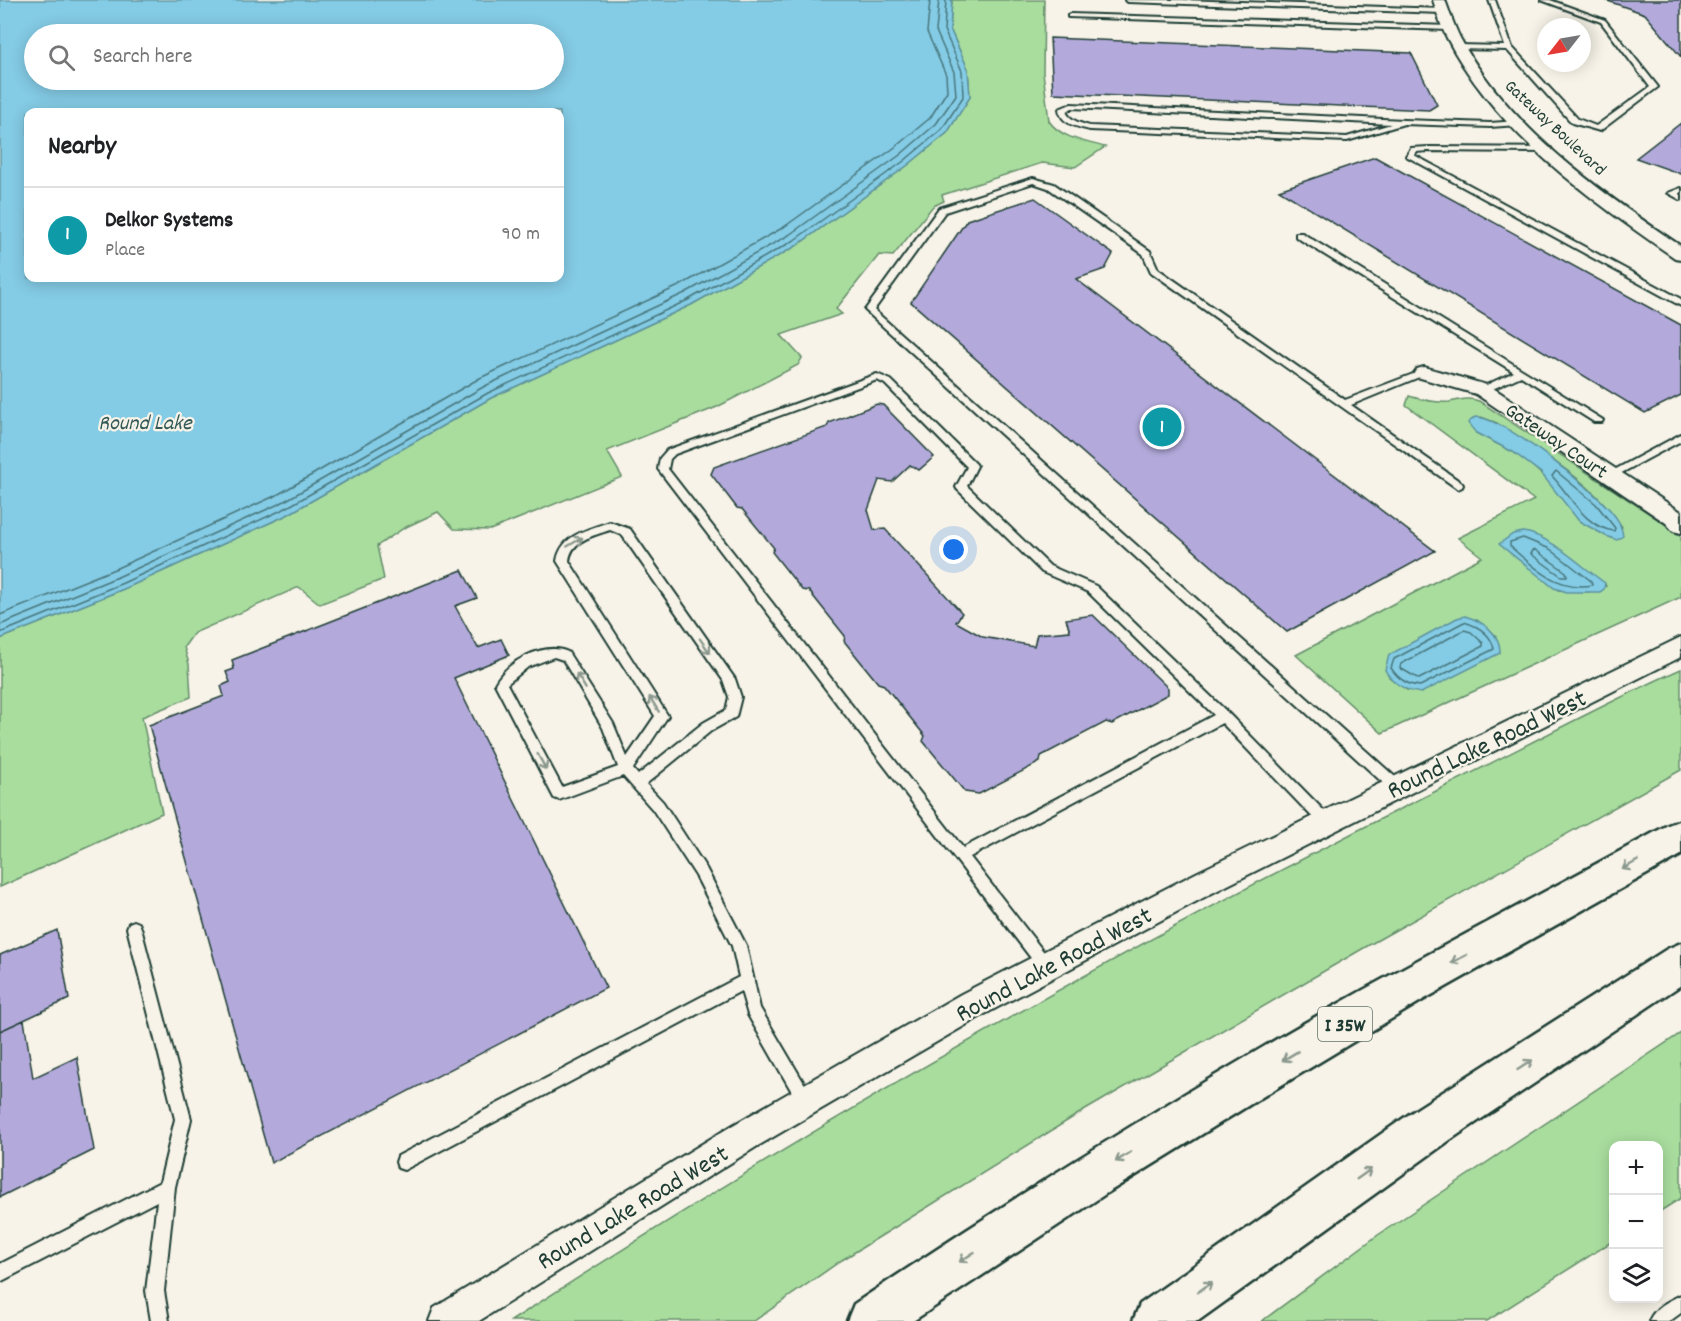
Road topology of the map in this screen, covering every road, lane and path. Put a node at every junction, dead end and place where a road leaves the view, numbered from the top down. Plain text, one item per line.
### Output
1 (1128, 0) edge
2 (1492, 0) edge
3 (1545, 0) edge
4 (1441, 5) edge
5 (1070, 16) dead end
6 (1449, 28) junction
7 (1458, 47) junction
8 (1509, 48) junction
9 (1404, 122) junction
10 (1518, 123) junction
11 (1548, 150) junction
12 (1681, 190) edge
13 (1681, 198) edge
14 (1299, 235) dead end
15 (1681, 254) edge
16 (1681, 303) edge
17 (1521, 372) junction
18 (1424, 373) joint
19 (1483, 390) junction
20 (1345, 404) junction
21 (1598, 420) dead end
22 (1681, 437) edge
23 (1610, 476) junction
24 (1458, 485) dead end
25 (1681, 526) edge
26 (1681, 646) edge
27 (1223, 716) junction
28 (626, 770) junction
29 (637, 783) junction
30 (1398, 788) junction
31 (1326, 822) junction
32 (1681, 836) edge
33 (962, 855) junction
34 (134, 928) dead end
35 (1681, 962) edge
36 (1045, 965) junction
37 (746, 981) junction
38 (806, 1100) junction
39 (404, 1162) dead end
40 (167, 1187) junction
41 (0, 1274) edge
42 (1681, 1304) edge
43 (160, 1321) edge
44 (447, 1321) edge
45 (871, 1321) edge
46 (1157, 1321) edge
47 (1658, 1321) edge

1 - 4 lane
2 - 8 lane
3 - 8 lane
4 - 6 street, Gateway Boulevard
5 - 6 lane
6 - 7 street, Gateway Boulevard
7 - 8 lane
7 - 10 street, Gateway Boulevard
9 - 9 lane
9 - 10 lane
10 - 11 street, Gateway Boulevard
11 - 15 street, Gateway Boulevard
11 - 16 lane
12 - 13 lane
14 - 17 lane
17 - 19 lane
17 - 21 lane
18 - 19 street, Gateway Court
18 - 20 lane
19 - 23 street, Gateway Court
20 - 24 lane
20 - 30 lane
22 - 23 lane
23 - 25 street, Gateway Court
26 - 30 street, Round Lake Road West
27 - 31 lane
27 - 33 lane
27 - 33 lane
28 -> 28 lane
28 - 29 lane
28 -> 29 lane
29 - 37 lane
30 - 31 street, Round Lake Road West
31 - 36 street, Round Lake Road West
32 -> 45 highway, I 35W
33 - 36 lane
34 - 40 lane
46 -> 35 highway
36 - 38 street, Round Lake Road West
37 - 38 lane
37 - 39 lane
38 - 44 street, Round Lake Road West
40 - 41 lane
40 - 43 lane
42 - 47 lane

